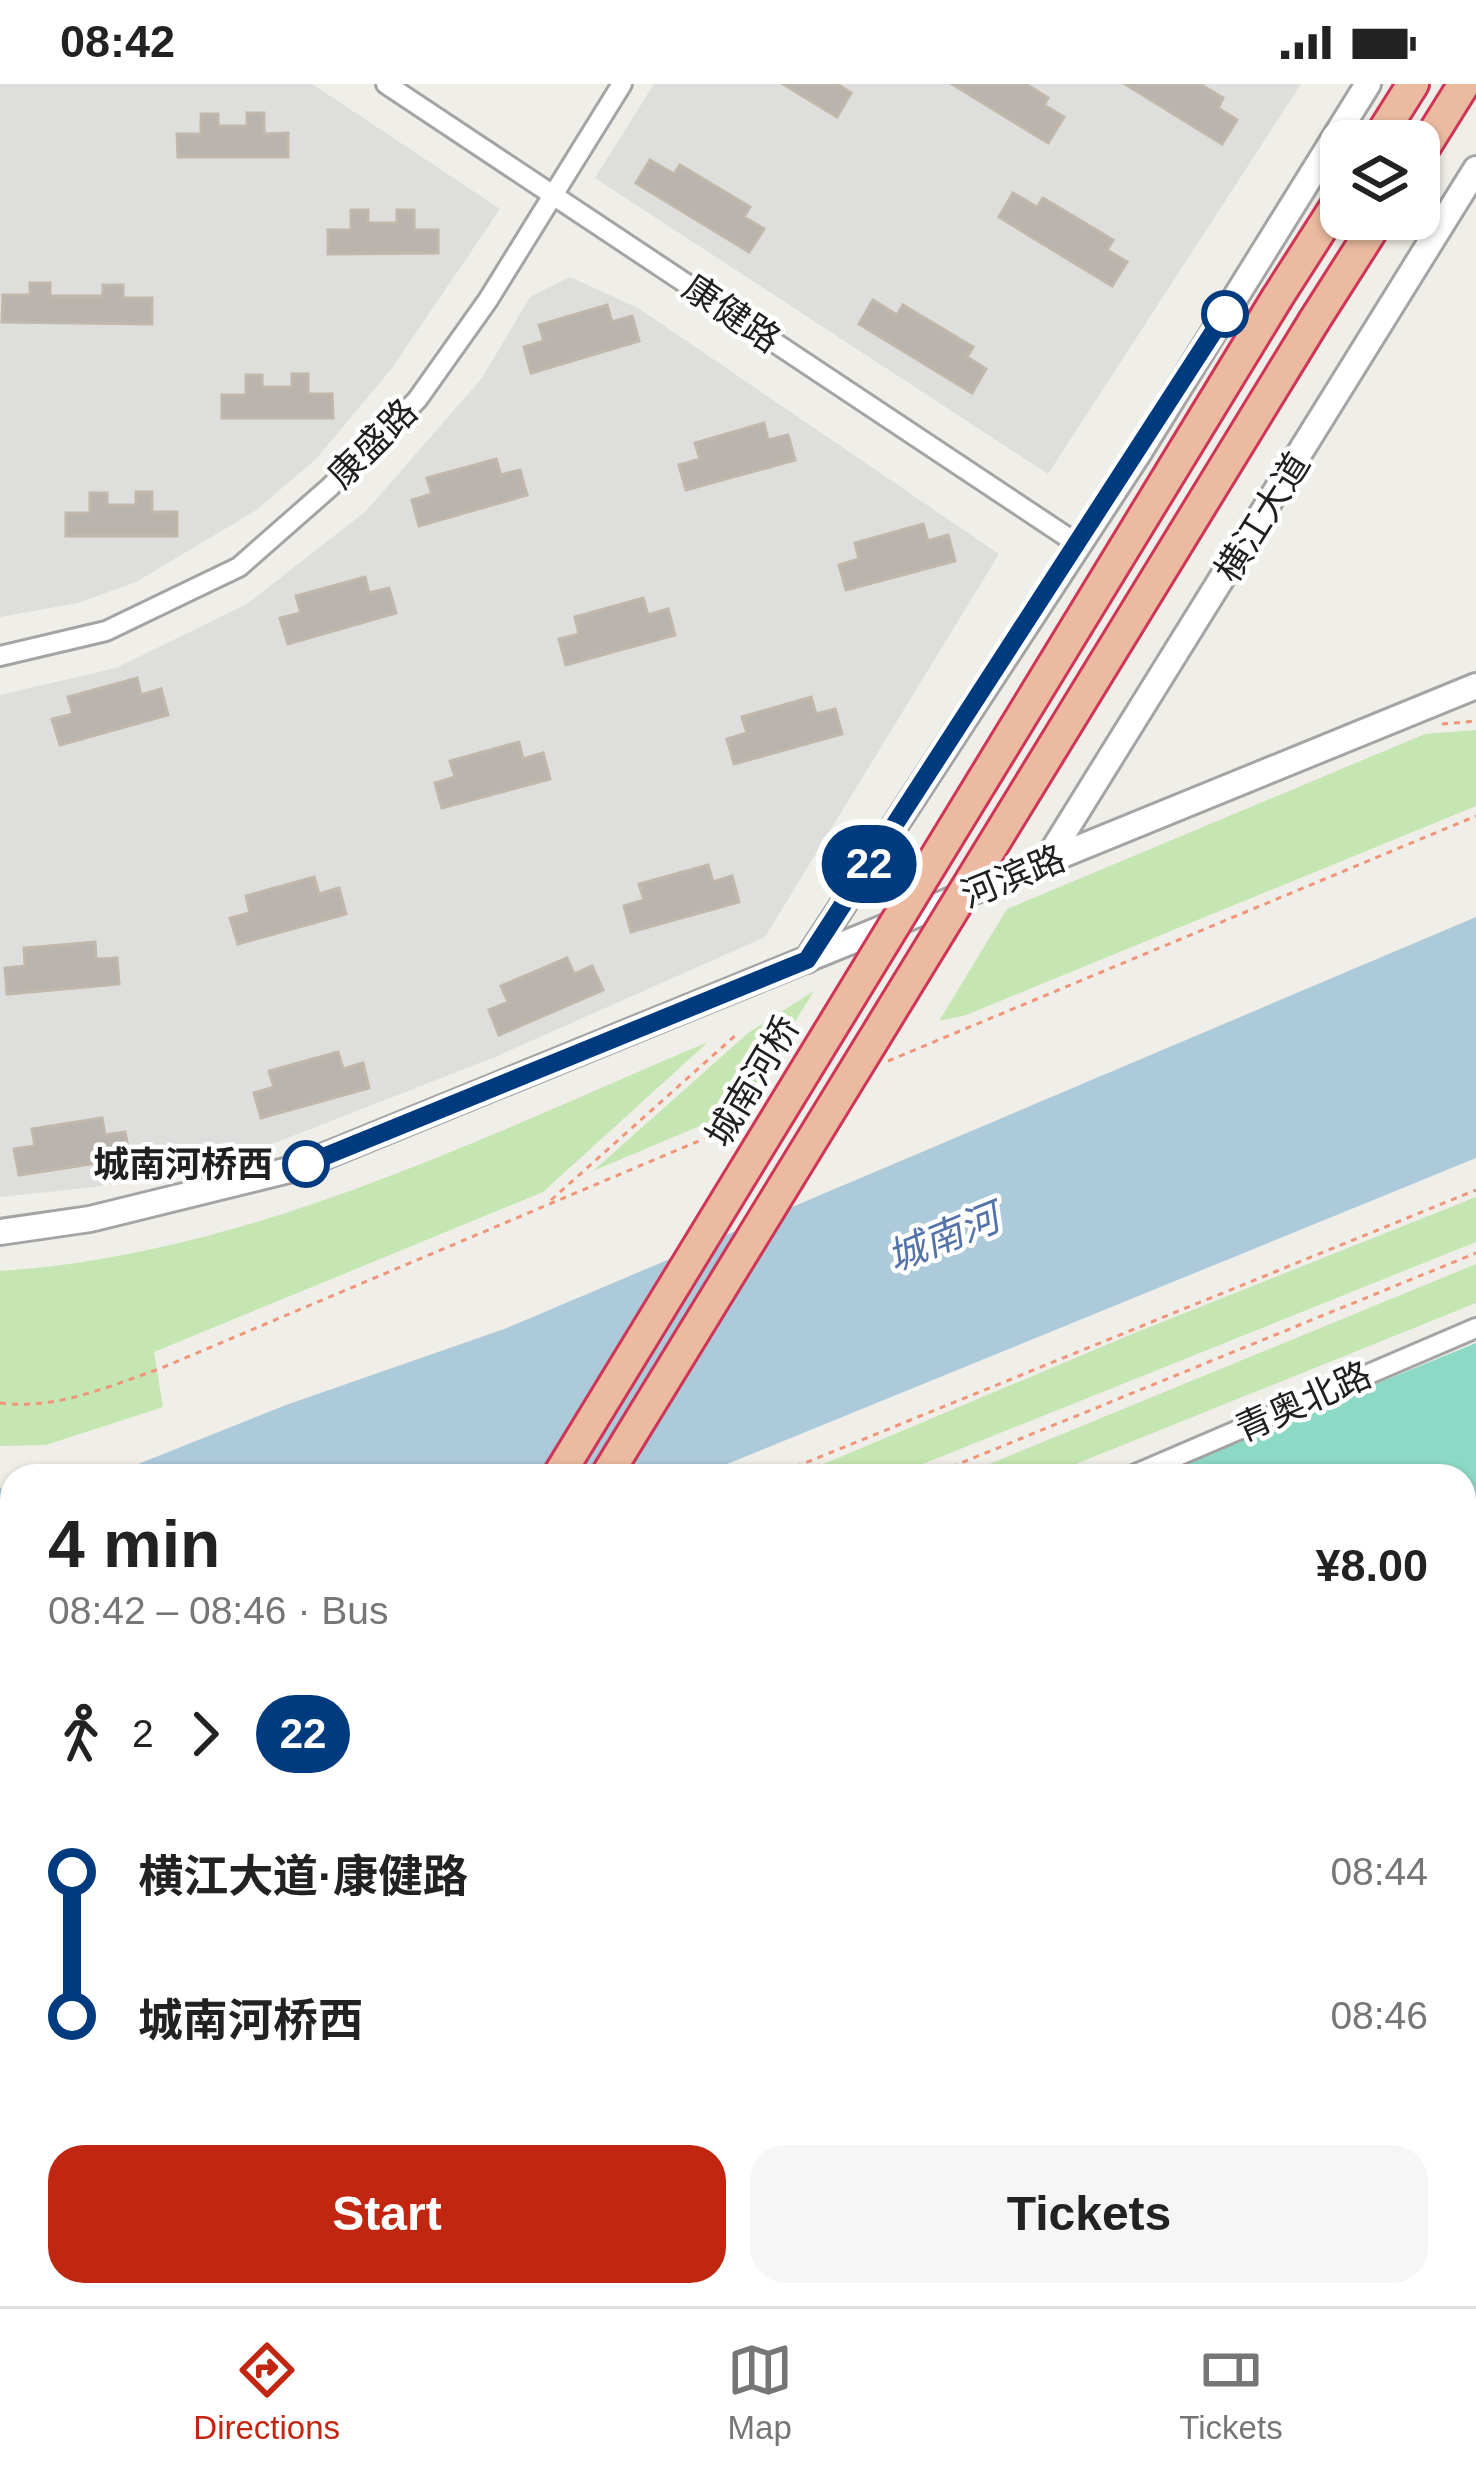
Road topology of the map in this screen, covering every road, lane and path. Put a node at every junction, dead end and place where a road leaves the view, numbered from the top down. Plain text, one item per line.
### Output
1 (386, 84) edge
2 (622, 84) edge
3 (1368, 84) edge
4 (1413, 84) edge
5 (1465, 84) edge
6 (1390, 120) edge
7 (1440, 123) edge
8 (1476, 169) edge
9 (554, 195) junction
10 (1320, 231) edge
11 (1366, 240) edge
12 (1076, 543) junction
13 (0, 656) edge
14 (1476, 686) edge
15 (1045, 863) junction
16 (807, 960) junction
17 (737, 1034) dead end
18 (1476, 1190) edge
19 (545, 1206) dead end
20 (0, 1232) edge
21 (1476, 1253) edge
22 (1476, 1328) edge
23 (159, 1369) dead end
24 (0, 1403) edge
25 (565, 1464) edge
26 (613, 1464) edge
27 (802, 1464) edge
28 (958, 1464) edge
29 (1159, 1464) edge

1 - 9 street, 康健路
2 - 9 street, 康盛路
3 - 12 street
4 - 6 highway
5 - 7 highway
8 - 15 street, 横江大道
9 - 12 street, 康健路
9 - 13 street, 康盛路
10 - 25 highway, 城南河桥, bridge
11 - 26 highway, bridge
12 - 16 street
14 - 15 street, 河滨路
15 - 16 street, 河滨路
16 - 20 street, 河滨路
17 - 19 path
18 - 27 path
21 - 28 path
22 - 29 street, 青奥北路
23 - 24 path

